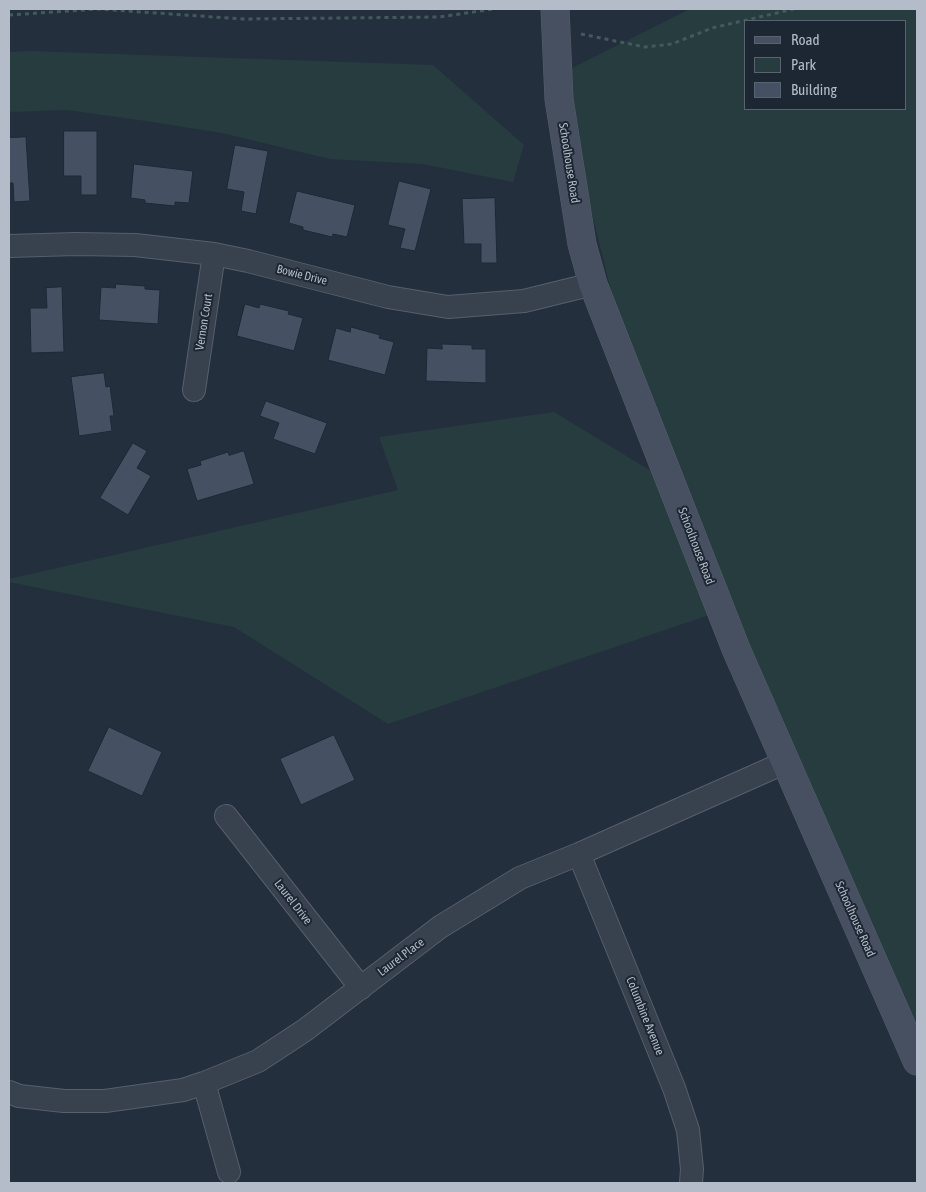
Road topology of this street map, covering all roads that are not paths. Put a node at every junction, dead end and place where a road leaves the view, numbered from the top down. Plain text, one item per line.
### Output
1 (555, 14) edge
2 (9, 246) edge
3 (214, 254) junction
4 (593, 284) junction
5 (194, 390) dead end
6 (786, 762) junction
7 (226, 816) dead end
8 (579, 854) junction
9 (361, 988) junction
10 (917, 1061) edge
11 (204, 1083) junction
12 (9, 1092) edge
13 (229, 1172) dead end
14 (691, 1183) edge

1 - 4 street, Schoolhouse Road
2 - 3 street, Bowie Drive
3 - 4 street, Bowie Drive
3 - 5 street, Vernon Court
4 - 6 street, Schoolhouse Road
6 - 8 street, Laurel Place
6 - 10 street, Schoolhouse Road
7 - 9 street, Laurel Drive
8 - 9 street, Laurel Place
8 - 14 street, Columbine Avenue
9 - 11 street, Laurel Place
11 - 12 street, Laurel Place
11 - 13 street

